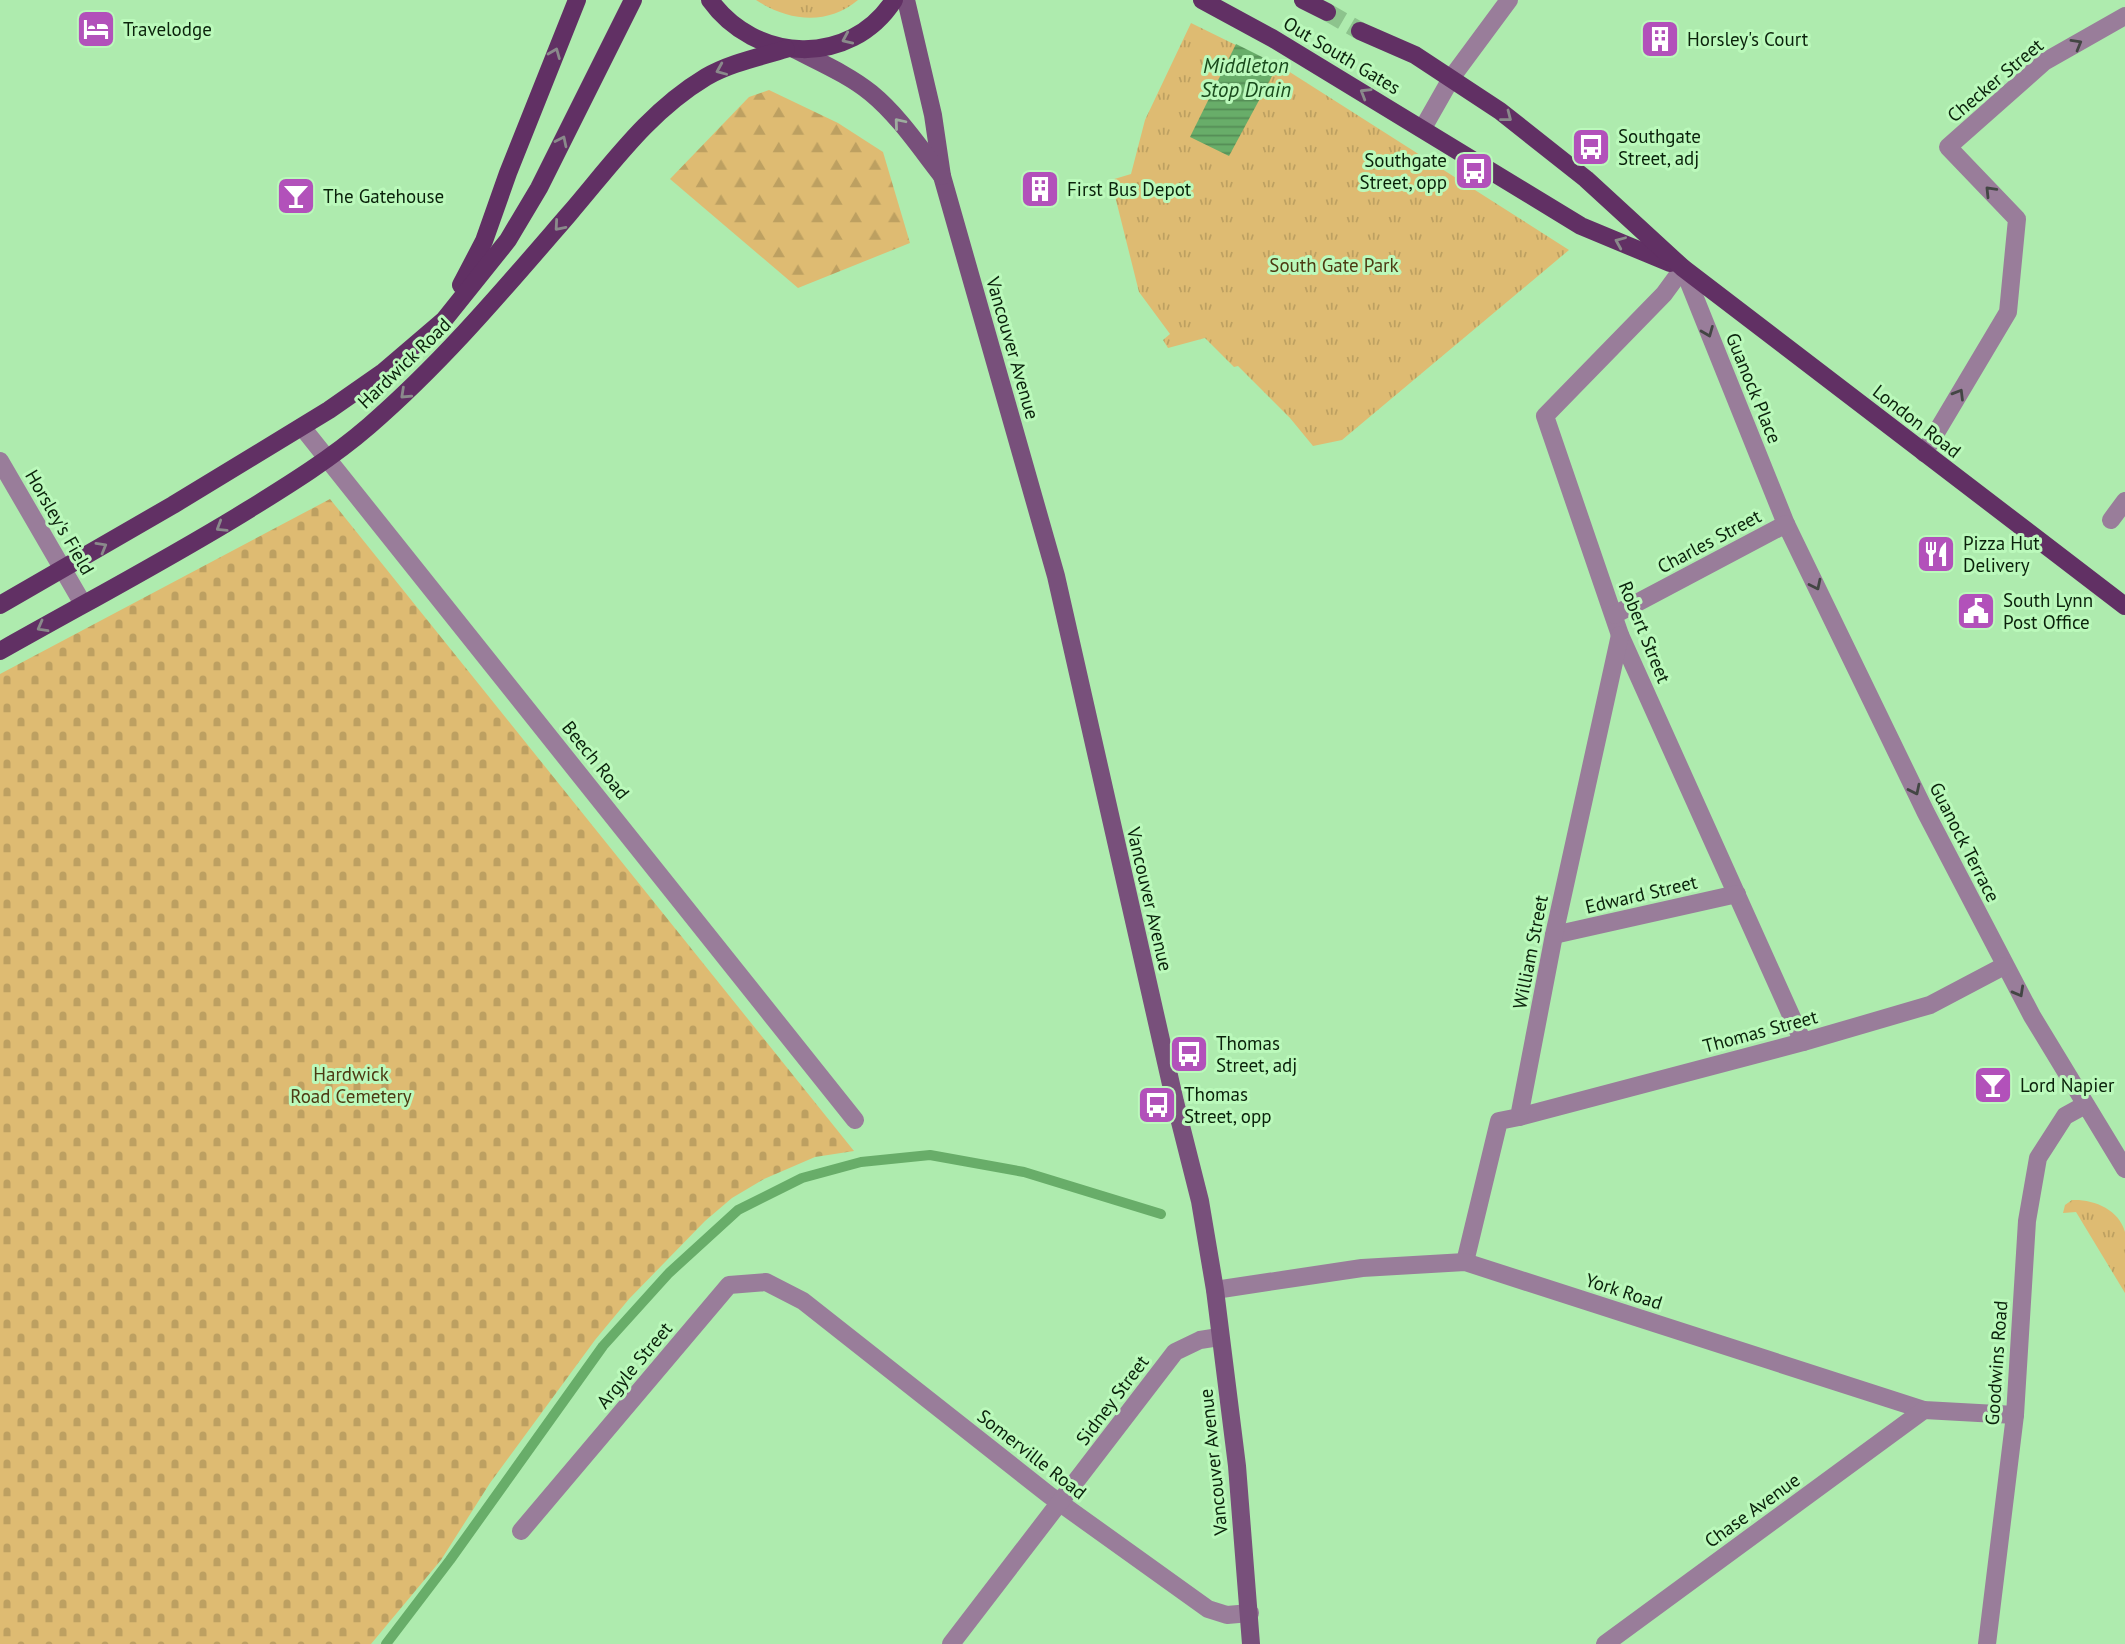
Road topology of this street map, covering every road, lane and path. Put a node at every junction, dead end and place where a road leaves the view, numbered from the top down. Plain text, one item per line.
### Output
1 (577, 0) edge
2 (633, 0) edge
3 (710, 0) edge
4 (894, 0) edge
5 (906, 0) edge
6 (1202, 0) edge
7 (1303, 0) edge
8 (1508, 0) edge
9 (1327, 12) tunnel mouth
10 (2125, 16) edge
11 (1360, 31) tunnel mouth
12 (791, 49) junction
13 (1452, 77) junction
14 (1423, 128) junction
15 (942, 176) junction
16 (1683, 268) junction
17 (444, 320) junction
18 (302, 427) junction
19 (1924, 453) junction
20 (327, 458) junction
21 (0, 461) edge
22 (2125, 501) edge
23 (2110, 520) dead end
24 (1786, 524) junction
25 (62, 570) junction
26 (83, 604) junction
27 (0, 605) edge
28 (2125, 606) edge
29 (1614, 615) junction
30 (1620, 635) junction
31 (0, 651) edge
32 (1737, 894) junction
33 (1554, 936) junction
34 (2004, 966) junction
35 (1803, 1042) junction
36 (2085, 1105) junction
37 (1519, 1117) junction
38 (855, 1120) dead end
39 (2125, 1169) edge
40 (1465, 1262) junction
41 (1215, 1290) junction
42 (803, 1301) joint
43 (1219, 1337) junction
44 (1924, 1410) junction
45 (2015, 1415) junction
46 (1060, 1503) junction
47 (521, 1531) dead end
48 (1250, 1613) junction
49 (951, 1644) edge
50 (1251, 1644) edge
51 (1605, 1644) edge
52 (1987, 1644) edge

17 -> 1 main road, Hardwick Road
17 -> 2 main road, Hardwick Road
3 - 12 main road
4 -> 12 main road, Hardwick Road
5 - 15 main road, Vancouver Avenue
14 -> 6 main road, Out South Gates
7 - 9 main road, Out South Gates
8 - 13 street
19 -> 10 street, Checker Street
11 - 13 main road, Out South Gates
15 -> 12 main road, Vancouver Avenue
12 -> 20 main road, Hardwick Road
13 - 14 street
13 -> 16 main road, London Road
16 -> 14 main road, London Road
15 - 41 main road, Vancouver Avenue
16 - 19 main road, London Road
16 -> 24 street, Guanock Place
16 - 29 street, Robert Street
17 - 18 main road, Hardwick Road
18 - 20 street, Beech Road
25 -> 18 main road, Hardwick Road
19 - 28 main road, London Road
20 -> 26 main road, Hardwick Road
20 - 38 street, Beech Road
21 - 25 street, Horsley's Field
22 - 23 street
24 - 29 street, Charles Street
24 -> 34 street, Guanock Terrace
25 - 26 street, Horsley's Field
25 - 27 main road, Hardwick Road
26 -> 31 main road, Hardwick Road
29 - 30 street, Robert Street
30 - 32 street, Robert Street
30 - 33 street, William Street
32 - 33 street, Edward Street
32 - 35 street, Robert Street
33 - 37 street, William Street
34 - 35 street, Thomas Street
34 -> 36 street, Guanock Terrace
35 - 37 street, Thomas Street
36 - 39 street, Guanock Terrace
36 - 45 street, Goodwins Road
37 - 40 street
40 - 41 street, York Road
40 - 44 street, York Road
41 - 43 main road, Vancouver Avenue
42 - 46 street, Somerville Road
42 - 47 street, Argyle Street
43 - 46 street, Sidney Street
43 - 48 main road, Vancouver Avenue
44 - 45 street, York Road
44 - 51 street, Chase Avenue
45 - 52 street, Goodwins Road
46 - 48 street, Somerville Road
46 - 49 street, Sidney Street
48 - 50 main road, Vancouver Avenue

